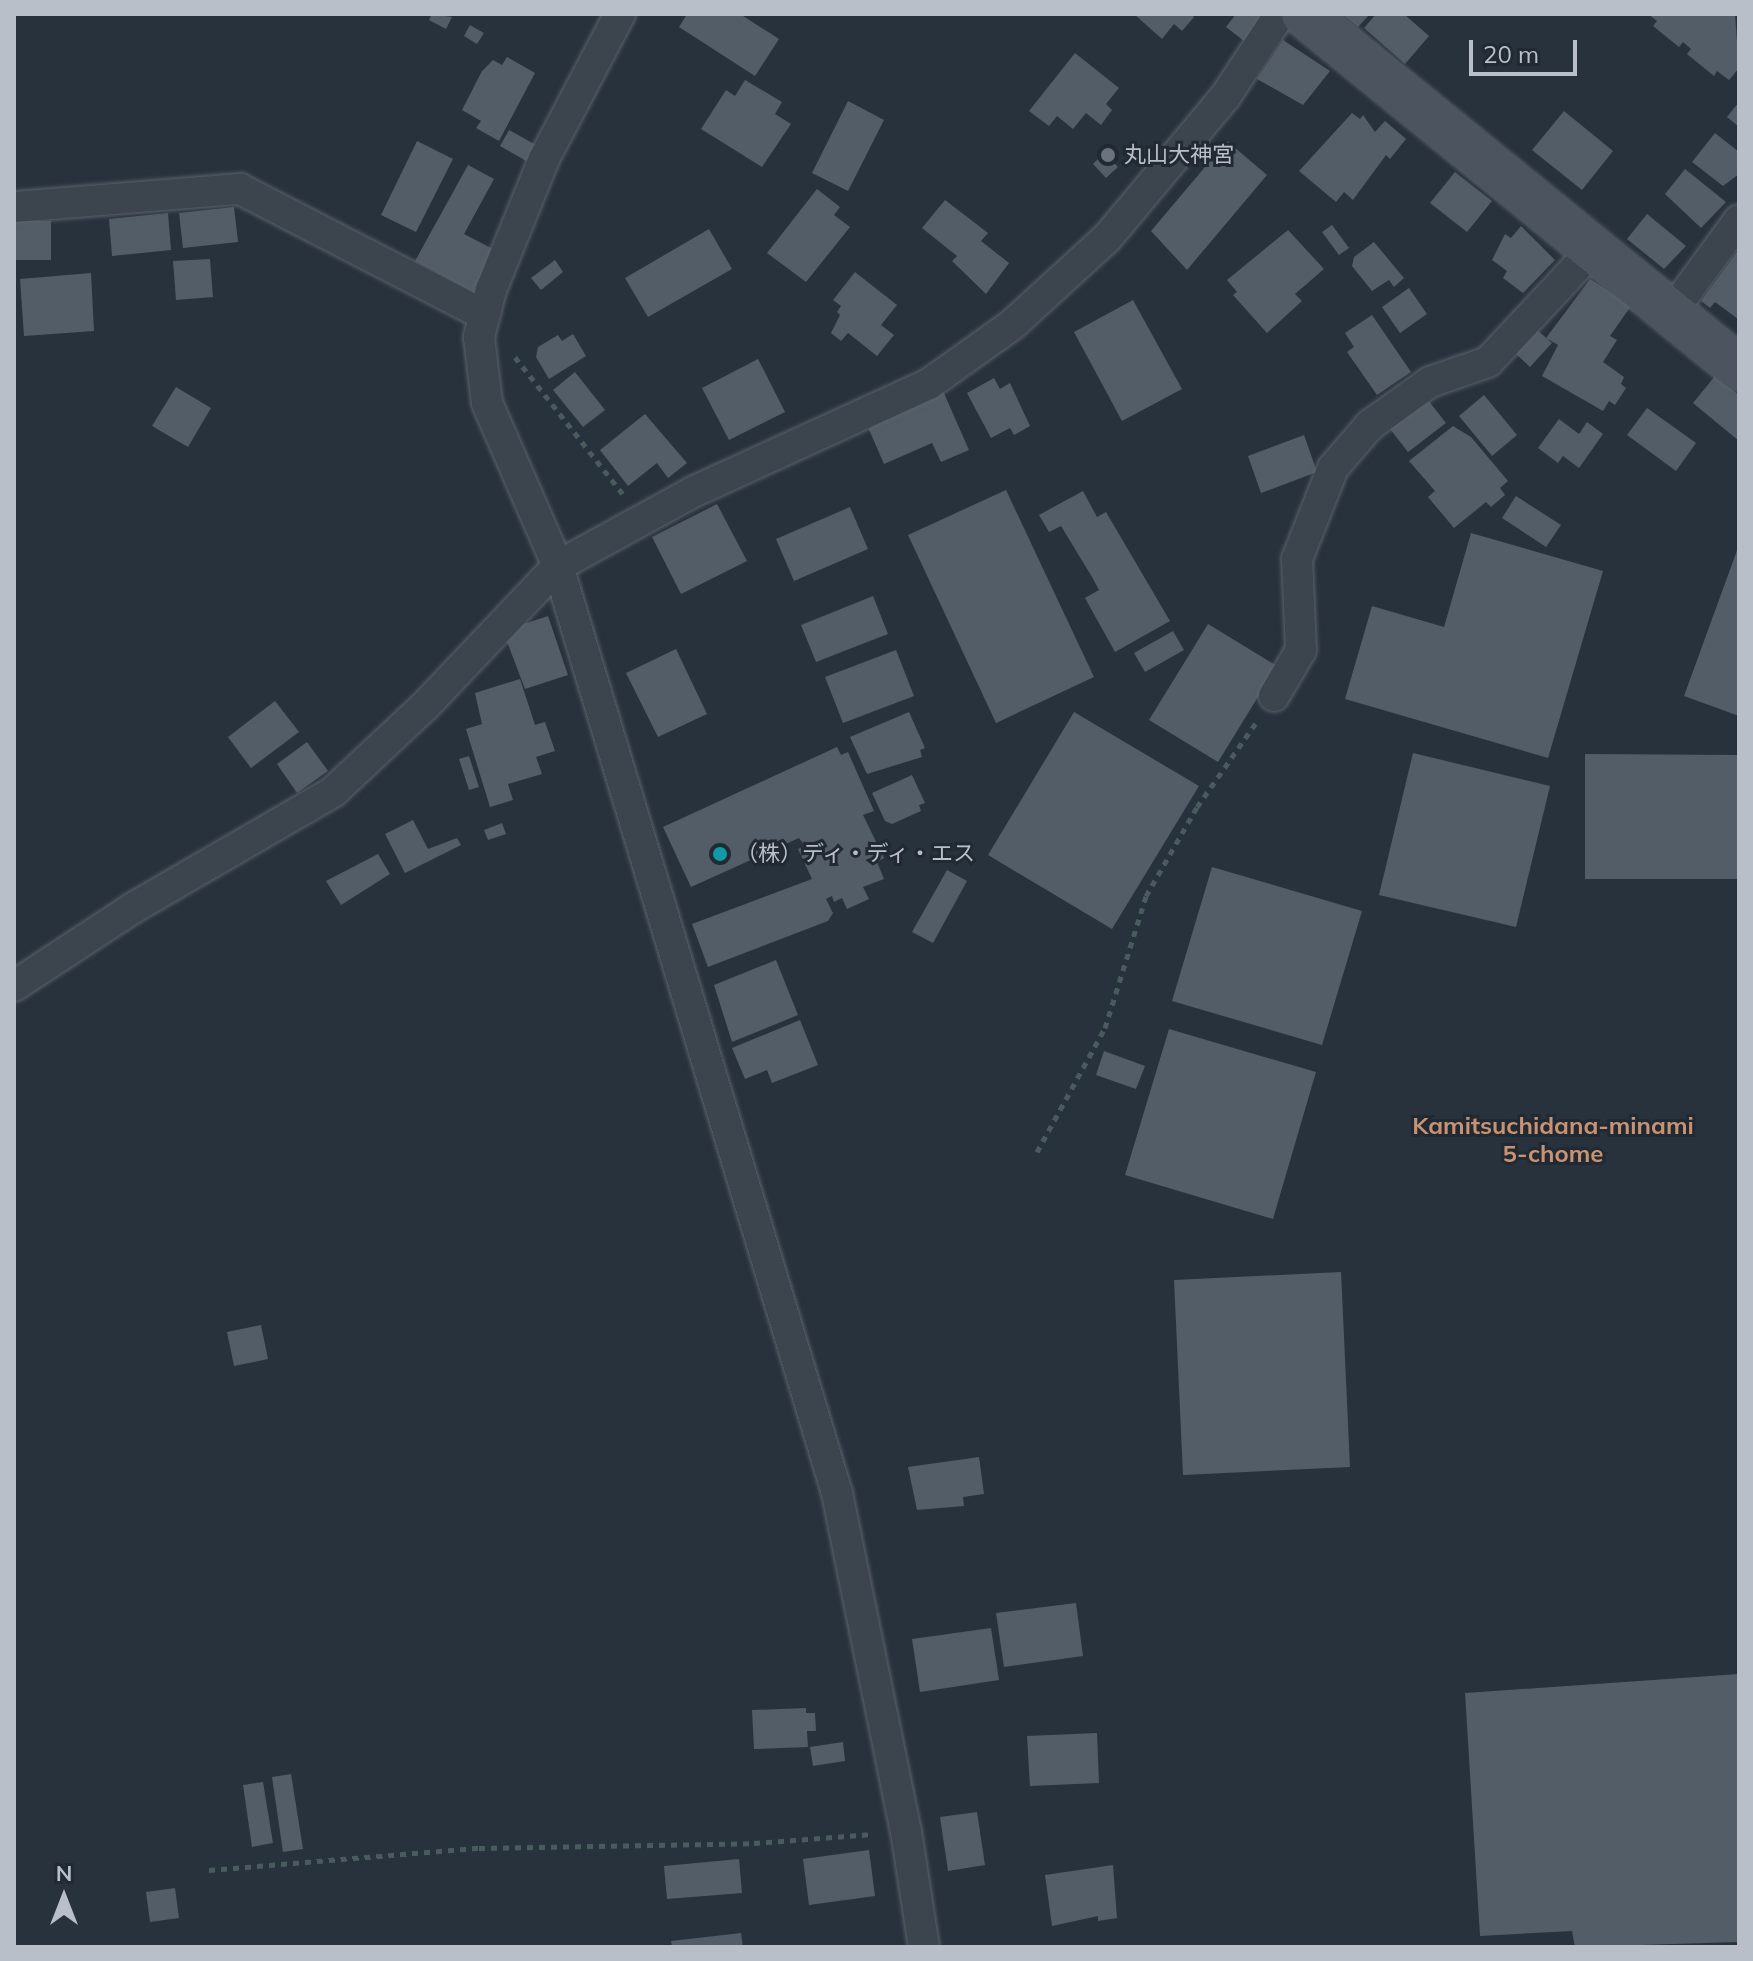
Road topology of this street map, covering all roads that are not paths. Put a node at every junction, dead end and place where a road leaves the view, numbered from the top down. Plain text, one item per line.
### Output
1 (620, 14) edge
2 (1280, 14) edge
3 (1304, 14) edge
4 (14, 207) edge
5 (1739, 220) edge
6 (1592, 251) junction
7 (1671, 313) junction
8 (484, 315) junction
9 (1739, 368) edge
10 (558, 566) junction
11 (1274, 696) road end
12 (14, 986) edge
13 (924, 1947) edge

1 - 8 street
2 - 10 street
3 - 6 street
4 - 8 street
5 - 7 street
6 - 7 street
6 - 11 street
7 - 9 street
8 - 10 street
10 - 12 street
10 - 13 street

